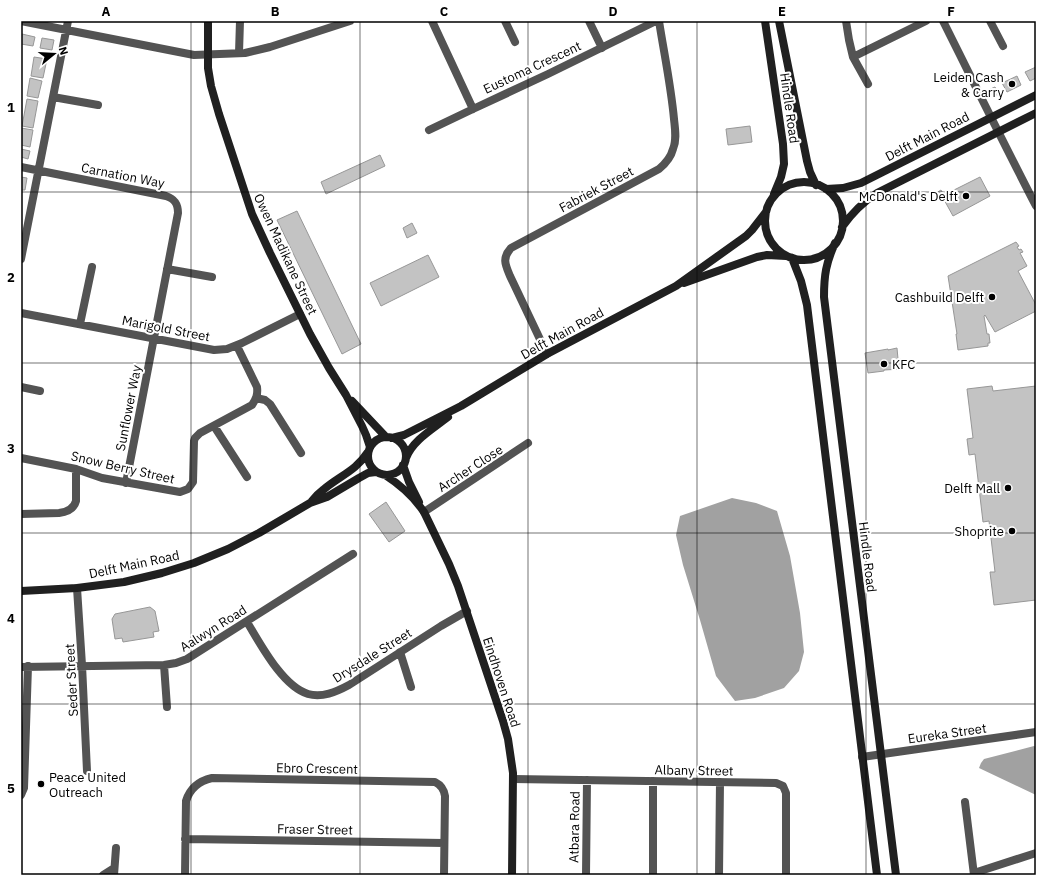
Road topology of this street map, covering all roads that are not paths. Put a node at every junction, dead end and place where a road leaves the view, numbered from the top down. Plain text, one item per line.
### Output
1 (21, 21) edge
2 (68, 21) edge
3 (208, 21) edge
4 (240, 21) edge
5 (350, 21) edge
6 (432, 21) edge
7 (505, 21) edge
8 (589, 21) edge
9 (657, 21) edge
10 (765, 21) edge
11 (779, 21) edge
12 (846, 21) edge
13 (943, 21) edge
14 (990, 21) edge
15 (921, 22) edge
16 (327, 24) edge
17 (66, 30) junction
18 (515, 42) dead end
19 (1003, 46) dead end
20 (602, 48) junction
21 (239, 53) junction
22 (207, 54) junction
23 (853, 57) junction
24 (868, 84) dead end
25 (1036, 95) edge
26 (52, 98) junction
27 (98, 105) dead end
28 (473, 109) junction
29 (1036, 113) edge
30 (991, 117) junction
31 (429, 130) dead end
32 (998, 132) junction
33 (21, 167) edge
34 (38, 171) junction
35 (816, 184) junction
36 (826, 189) junction
37 (773, 197) junction
38 (1036, 206) edge
39 (766, 212) junction
40 (842, 227) junction
41 (835, 243) junction
42 (789, 257) junction
43 (21, 259) edge
44 (92, 267) dead end
45 (167, 269) junction
46 (212, 277) dead end
47 (676, 286) junction
48 (21, 313) edge
49 (300, 314) junction
50 (80, 324) junction
51 (154, 338) junction
52 (237, 346) junction
53 (547, 354) junction
54 (21, 387) edge
55 (40, 391) dead end
56 (346, 395) junction
57 (256, 398) junction
58 (461, 406) junction
59 (214, 426) junction
60 (389, 437) junction
61 (528, 443) dead end
62 (369, 450) junction
63 (301, 453) dead end
64 (21, 458) edge
65 (404, 462) junction
66 (76, 469) junction
67 (376, 472) junction
68 (385, 475) junction
69 (247, 477) dead end
70 (126, 482) junction
71 (310, 503) junction
72 (422, 509) junction
73 (21, 514) edge
74 (353, 554) dead end
75 (77, 588) junction
76 (21, 591) edge
77 (467, 611) junction
78 (247, 622) junction
79 (400, 652) junction
80 (82, 665) junction
81 (164, 665) junction
82 (25, 667) edge
83 (411, 687) dead end
84 (167, 707) dead end
85 (1036, 732) edge
86 (880, 754) junction
87 (862, 757) junction
88 (87, 771) dead end
89 (513, 779) junction
90 (587, 780) junction
91 (653, 781) junction
92 (720, 782) junction
93 (21, 795) edge
94 (965, 802) dead end
95 (185, 839) junction
96 (444, 843) junction
97 (116, 848) dead end
98 (1036, 853) edge
99 (114, 872) edge
100 (974, 874) edge
101 (103, 875) edge
102 (185, 875) edge
103 (444, 875) edge
104 (512, 875) edge
105 (586, 875) edge
106 (653, 875) edge
107 (719, 875) edge
108 (786, 875) edge
109 (876, 875) edge
110 (896, 875) edge

1 - 17 street
2 - 17 street
3 - 22 street, Owen Madikane Street
4 - 21 street
5 - 16 street
6 - 28 street, Eustoma Crescent
7 - 18 street
8 - 20 street, Eustoma Crescent
9 - 20 street, Eustoma Crescent
9 - 53 street, Fabriek Street
10 - 37 street, Hindle Road
11 - 35 street, Hindle Road
12 - 23 street
13 - 30 street
14 - 19 street
15 - 23 street
16 - 21 street
17 - 22 street
17 - 26 street
20 - 28 street, Eustoma Crescent
21 - 22 street
22 - 49 street, Owen Madikane Street
23 - 24 street
25 - 30 street, Delft Main Road
26 - 27 street
26 - 34 street
28 - 31 street, Eustoma Crescent
29 - 32 street
30 - 32 street
30 - 36 street, Delft Main Road
32 - 38 street
32 - 40 street
33 - 34 street, Carnation Way
34 - 43 street
34 - 45 street, Carnation Way
35 - 36 street
35 - 37 street
36 - 40 street
37 - 39 street
39 - 42 street
39 - 47 street, Delft Main Road
40 - 41 street
41 - 42 street
41 - 86 street, Hindle Road
42 - 47 street, Delft Main Road
42 - 87 street
44 - 50 street
45 - 46 street
45 - 51 street, Carnation Way
47 - 53 street, Delft Main Road
48 - 50 street, Marigold Street
49 - 52 street, Marigold Street
49 - 56 street, Owen Madikane Street
50 - 51 street, Marigold Street
51 - 52 street, Marigold Street
51 - 70 street, Sunflower Way
52 - 57 street
53 - 58 street, Delft Main Road
54 - 55 street
56 - 60 street, Owen Madikane Street
56 - 62 street, Owen Madikane Street
57 - 59 street, Snow Berry Street
57 - 63 street
58 - 60 street, Delft Main Road
58 - 65 street, Delft Main Road
59 - 69 street
59 - 70 street, Snow Berry Street
60 - 62 street
60 - 65 street
61 - 72 street, Archer Close
62 - 67 street
62 - 71 street, Delft Main Road
64 - 66 street, Snow Berry Street
65 - 68 street
65 - 72 street, Eindhoven Road
66 - 70 street, Snow Berry Street
66 - 73 street
67 - 68 street
67 - 71 street, Delft Main Road
68 - 72 street, Eindhoven Road
71 - 75 street, Delft Main Road
72 - 77 street, Eindhoven Road
74 - 78 street, Aalwyn Road
75 - 76 street, Delft Main Road
75 - 80 street, Seder Street
77 - 79 street, Drysdale Street
77 - 89 street, Eindhoven Road
78 - 79 street, Drysdale Street
78 - 81 street, Aalwyn Road
79 - 83 street
80 - 81 street, Aalwyn Road
80 - 82 street, Aalwyn Road
80 - 88 street, Seder Street
81 - 84 street
82 - 93 street
85 - 86 street, Eureka Street
86 - 87 street, Eureka Street
86 - 110 street, Hindle Road
87 - 109 street
89 - 90 street, Albany Street
89 - 104 street, Eindhoven Road
90 - 91 street, Albany Street
90 - 105 street, Atbara Road
91 - 92 street, Albany Street
91 - 106 street
92 - 107 street
92 - 108 street, Albany Street
94 - 100 street
95 - 96 street, Fraser Street
95 - 96 street, Ebro Crescent
95 - 102 street, Ebro Crescent
96 - 103 street, Ebro Crescent
97 - 99 street
98 - 100 street
99 - 101 street

